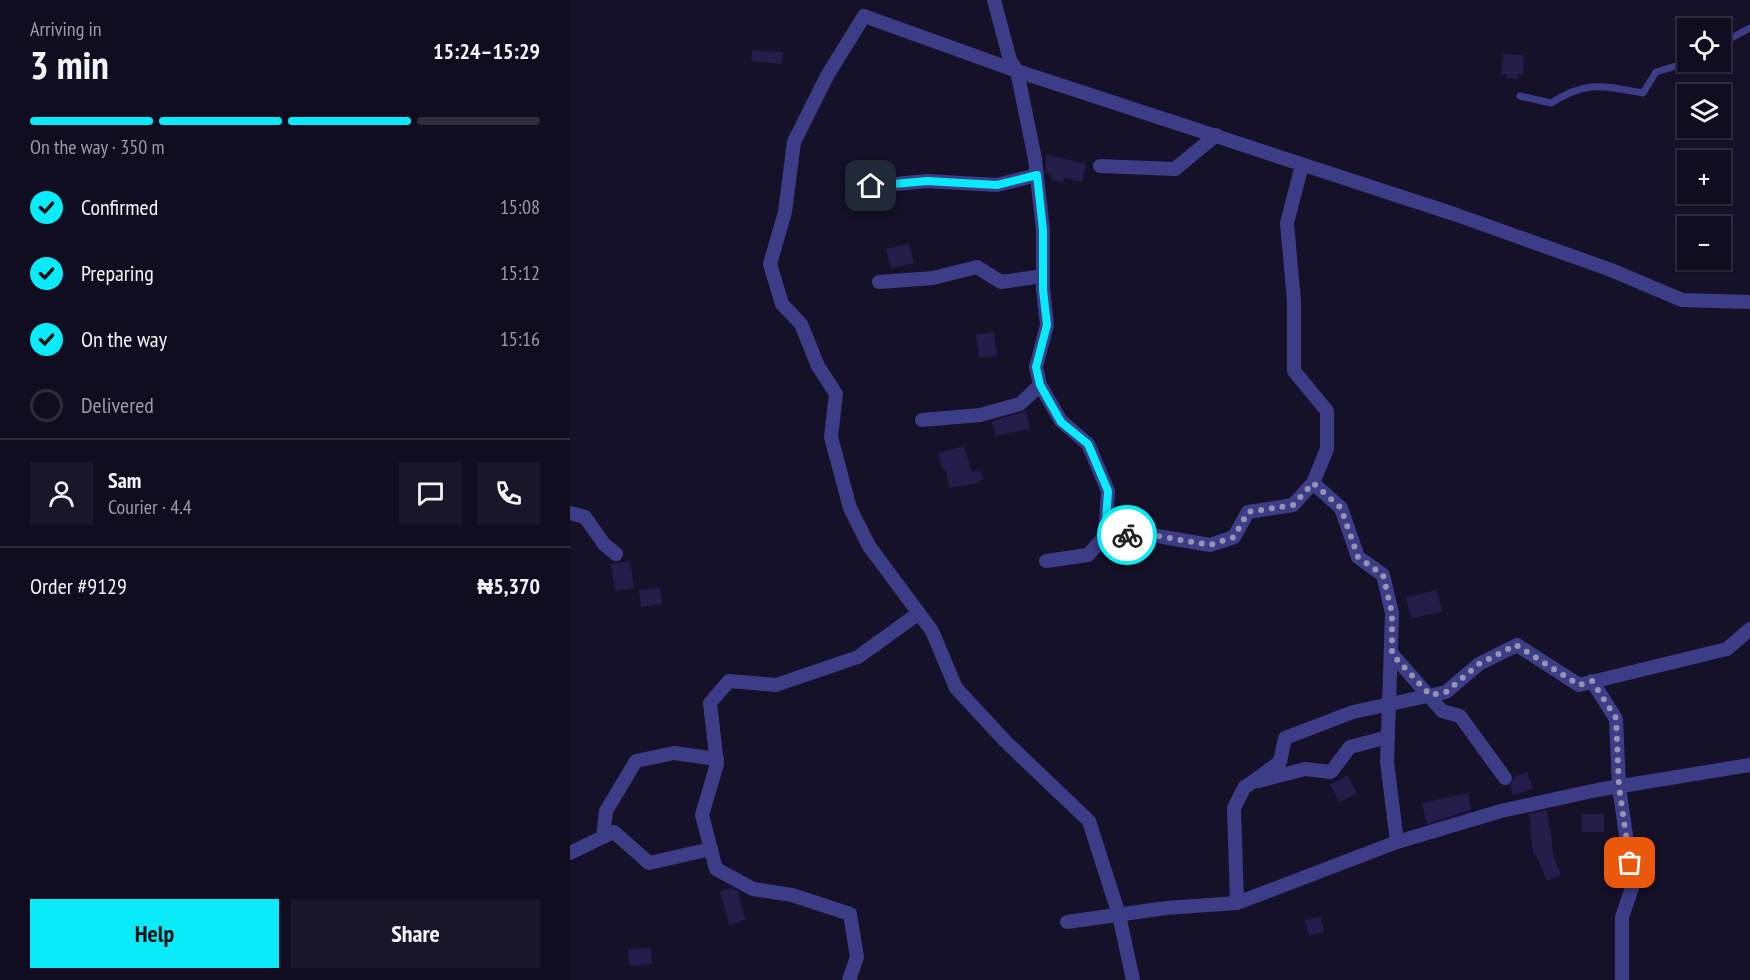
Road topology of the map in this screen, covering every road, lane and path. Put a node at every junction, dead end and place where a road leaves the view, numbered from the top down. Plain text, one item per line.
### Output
1 (994, 0) edge
2 (1750, 28) edge
3 (1731, 38) edge
4 (1677, 66) edge
5 (1017, 70) junction
6 (1520, 96) dead end
7 (1216, 135) junction
8 (1302, 165) junction
9 (1100, 166) dead end
10 (1037, 175) junction
11 (853, 188) dead end
12 (1043, 276) junction
13 (879, 282) dead end
14 (1750, 302) edge
15 (1040, 385) junction
16 (922, 420) dead end
17 (1313, 483) junction
18 (570, 513) edge
19 (1105, 536) junction
20 (616, 554) dead end
21 (1046, 561) dead end
22 (919, 613) junction
23 (1750, 629) edge
24 (1392, 654) junction
25 (1592, 681) junction
26 (1430, 695) junction
27 (1390, 705) junction
28 (1388, 736) junction
29 (717, 759) junction
30 (1750, 765) edge
31 (1505, 778) dead end
32 (1251, 784) junction
33 (1619, 786) junction
34 (603, 837) junction
35 (1397, 842) junction
36 (711, 849) junction
37 (570, 853) edge
38 (1236, 903) junction
39 (1119, 915) junction
40 (1067, 922) dead end
41 (849, 980) edge
42 (1133, 980) edge
43 (1622, 980) edge

1 - 5 street
2 - 3 lane
4 - 6 lane
5 - 7 street
5 - 10 street
5 - 22 street
7 - 8 street
7 - 9 street
8 - 14 street
8 - 17 street
10 - 11 street
10 - 12 street
12 - 13 street
12 - 15 street
15 - 16 street
15 - 19 street
17 - 19 street
17 - 24 street
18 - 20 street
19 - 21 street
22 - 29 street
22 - 39 street
23 - 25 street
24 - 26 street
24 - 27 street
25 - 26 street
25 - 33 street
26 - 27 street
26 - 31 street
27 - 28 street
27 - 32 street
28 - 32 street
28 - 35 street
29 - 34 street
29 - 36 street
30 - 33 street
32 - 38 street
33 - 35 street
33 - 43 street
34 - 36 street
34 - 37 street
35 - 38 street
36 - 41 street
38 - 39 street
39 - 40 street
39 - 42 street

